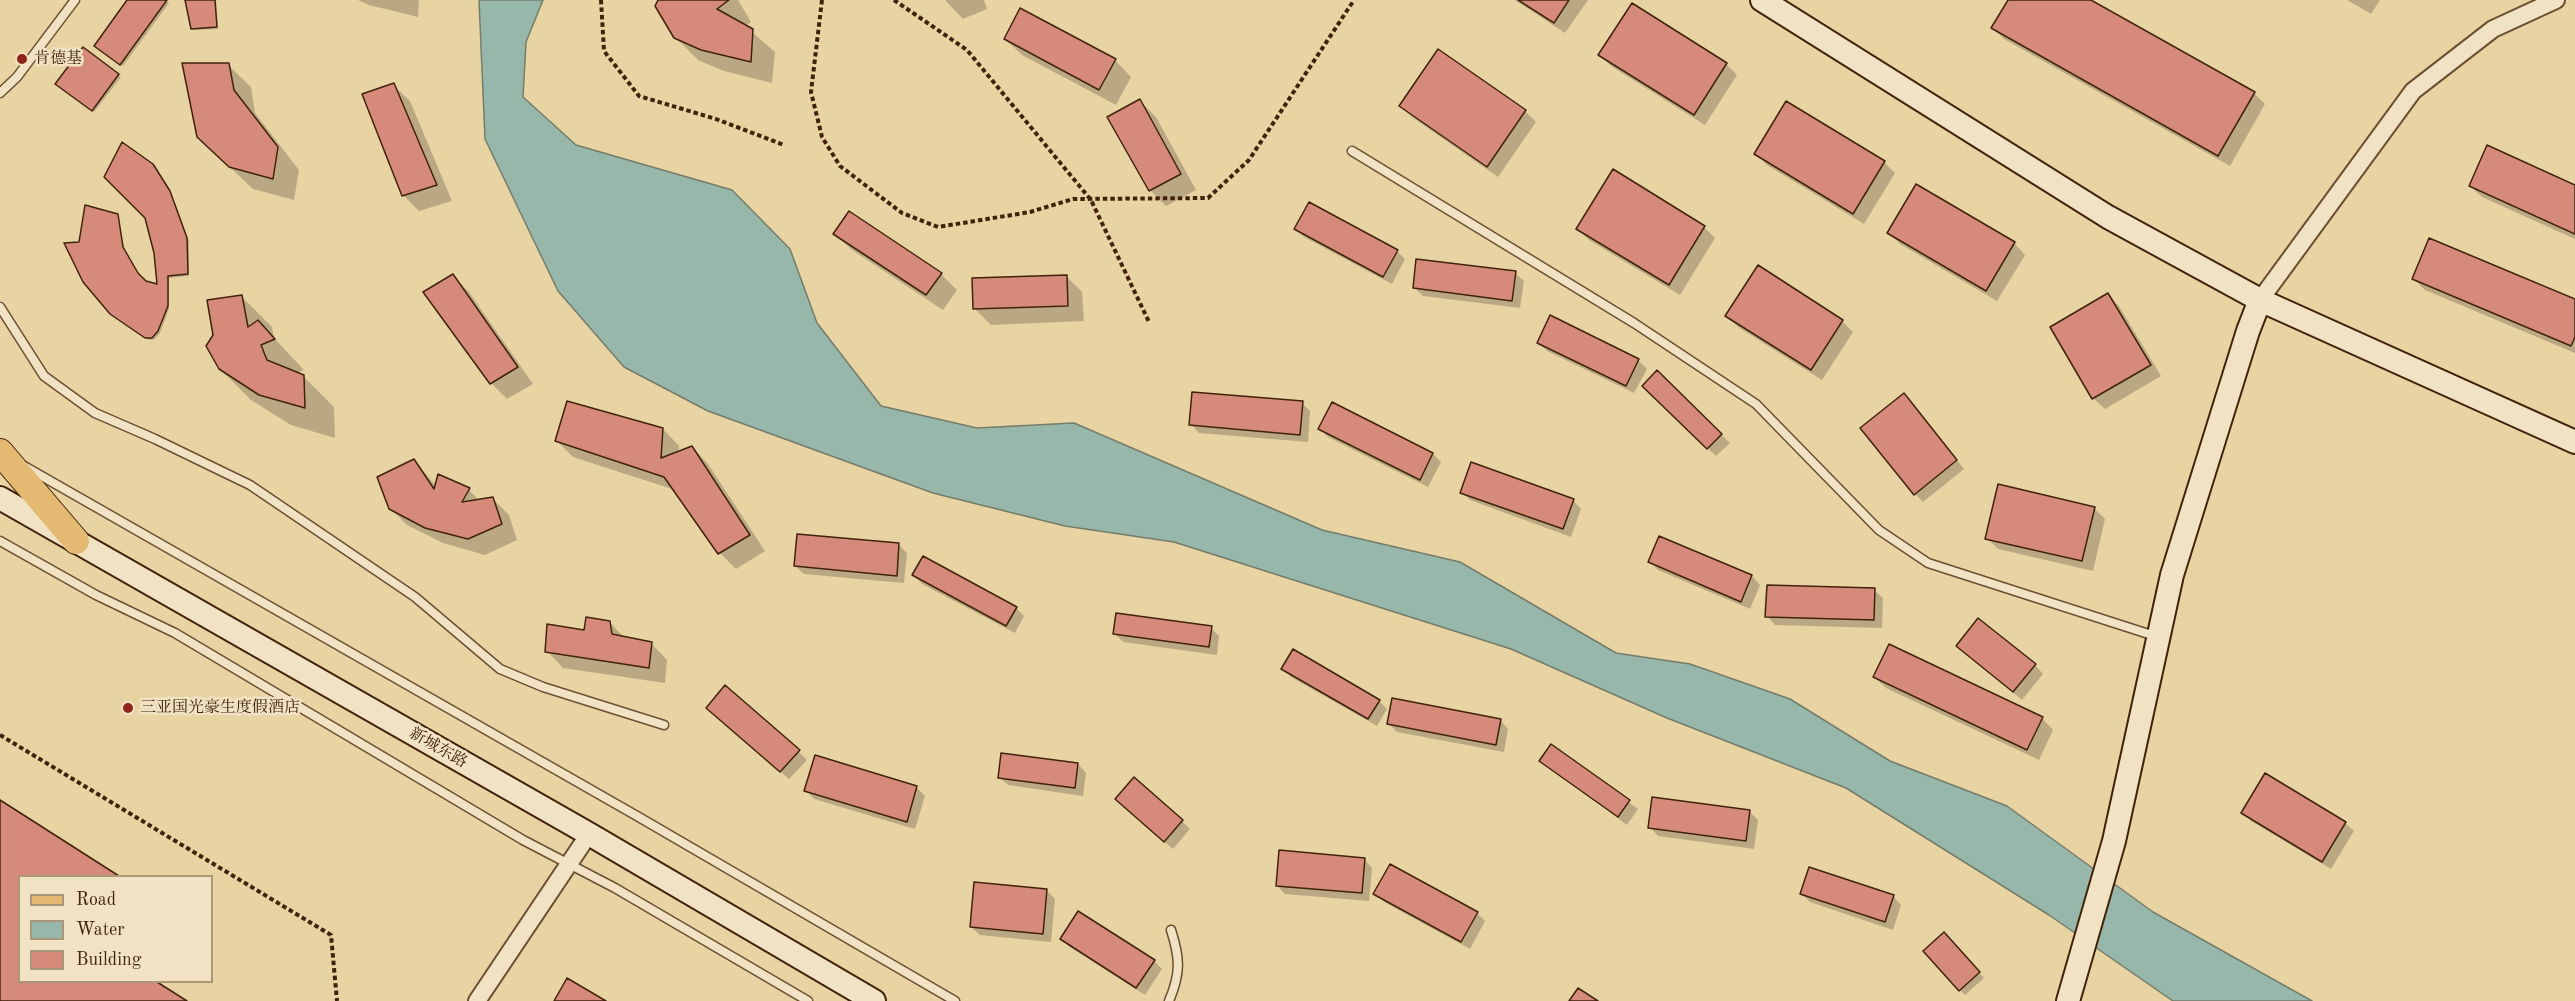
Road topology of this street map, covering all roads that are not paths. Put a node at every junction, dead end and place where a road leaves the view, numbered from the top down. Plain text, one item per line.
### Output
1 (75, 0) edge
2 (1762, 0) edge
3 (2556, 0) edge
4 (0, 96) edge
5 (1352, 151) dead end
6 (2260, 300) junction
7 (0, 307) edge
8 (2575, 442) edge
9 (2, 453) edge
10 (0, 498) edge
11 (0, 541) edge
12 (76, 541) junction
13 (2158, 637) junction
14 (664, 725) dead end
15 (589, 834) junction
16 (569, 864) junction
17 (1171, 930) dead end
18 (477, 1001) edge
19 (808, 1001) edge
20 (874, 1001) edge
21 (955, 1001) edge
22 (1170, 1001) edge
23 (2068, 1001) edge

1 - 4 lane
2 - 6 street
3 - 6 street
5 - 13 lane
6 - 8 street
6 - 13 street
7 - 14 lane
9 - 12 main road
9 - 21 lane
10 - 12 street, 新城东路
11 - 16 lane
12 - 15 street, 新城东路
13 - 23 street
15 - 16 street
15 - 20 street, 新城东路
16 - 18 street
16 - 19 lane
17 - 22 lane

